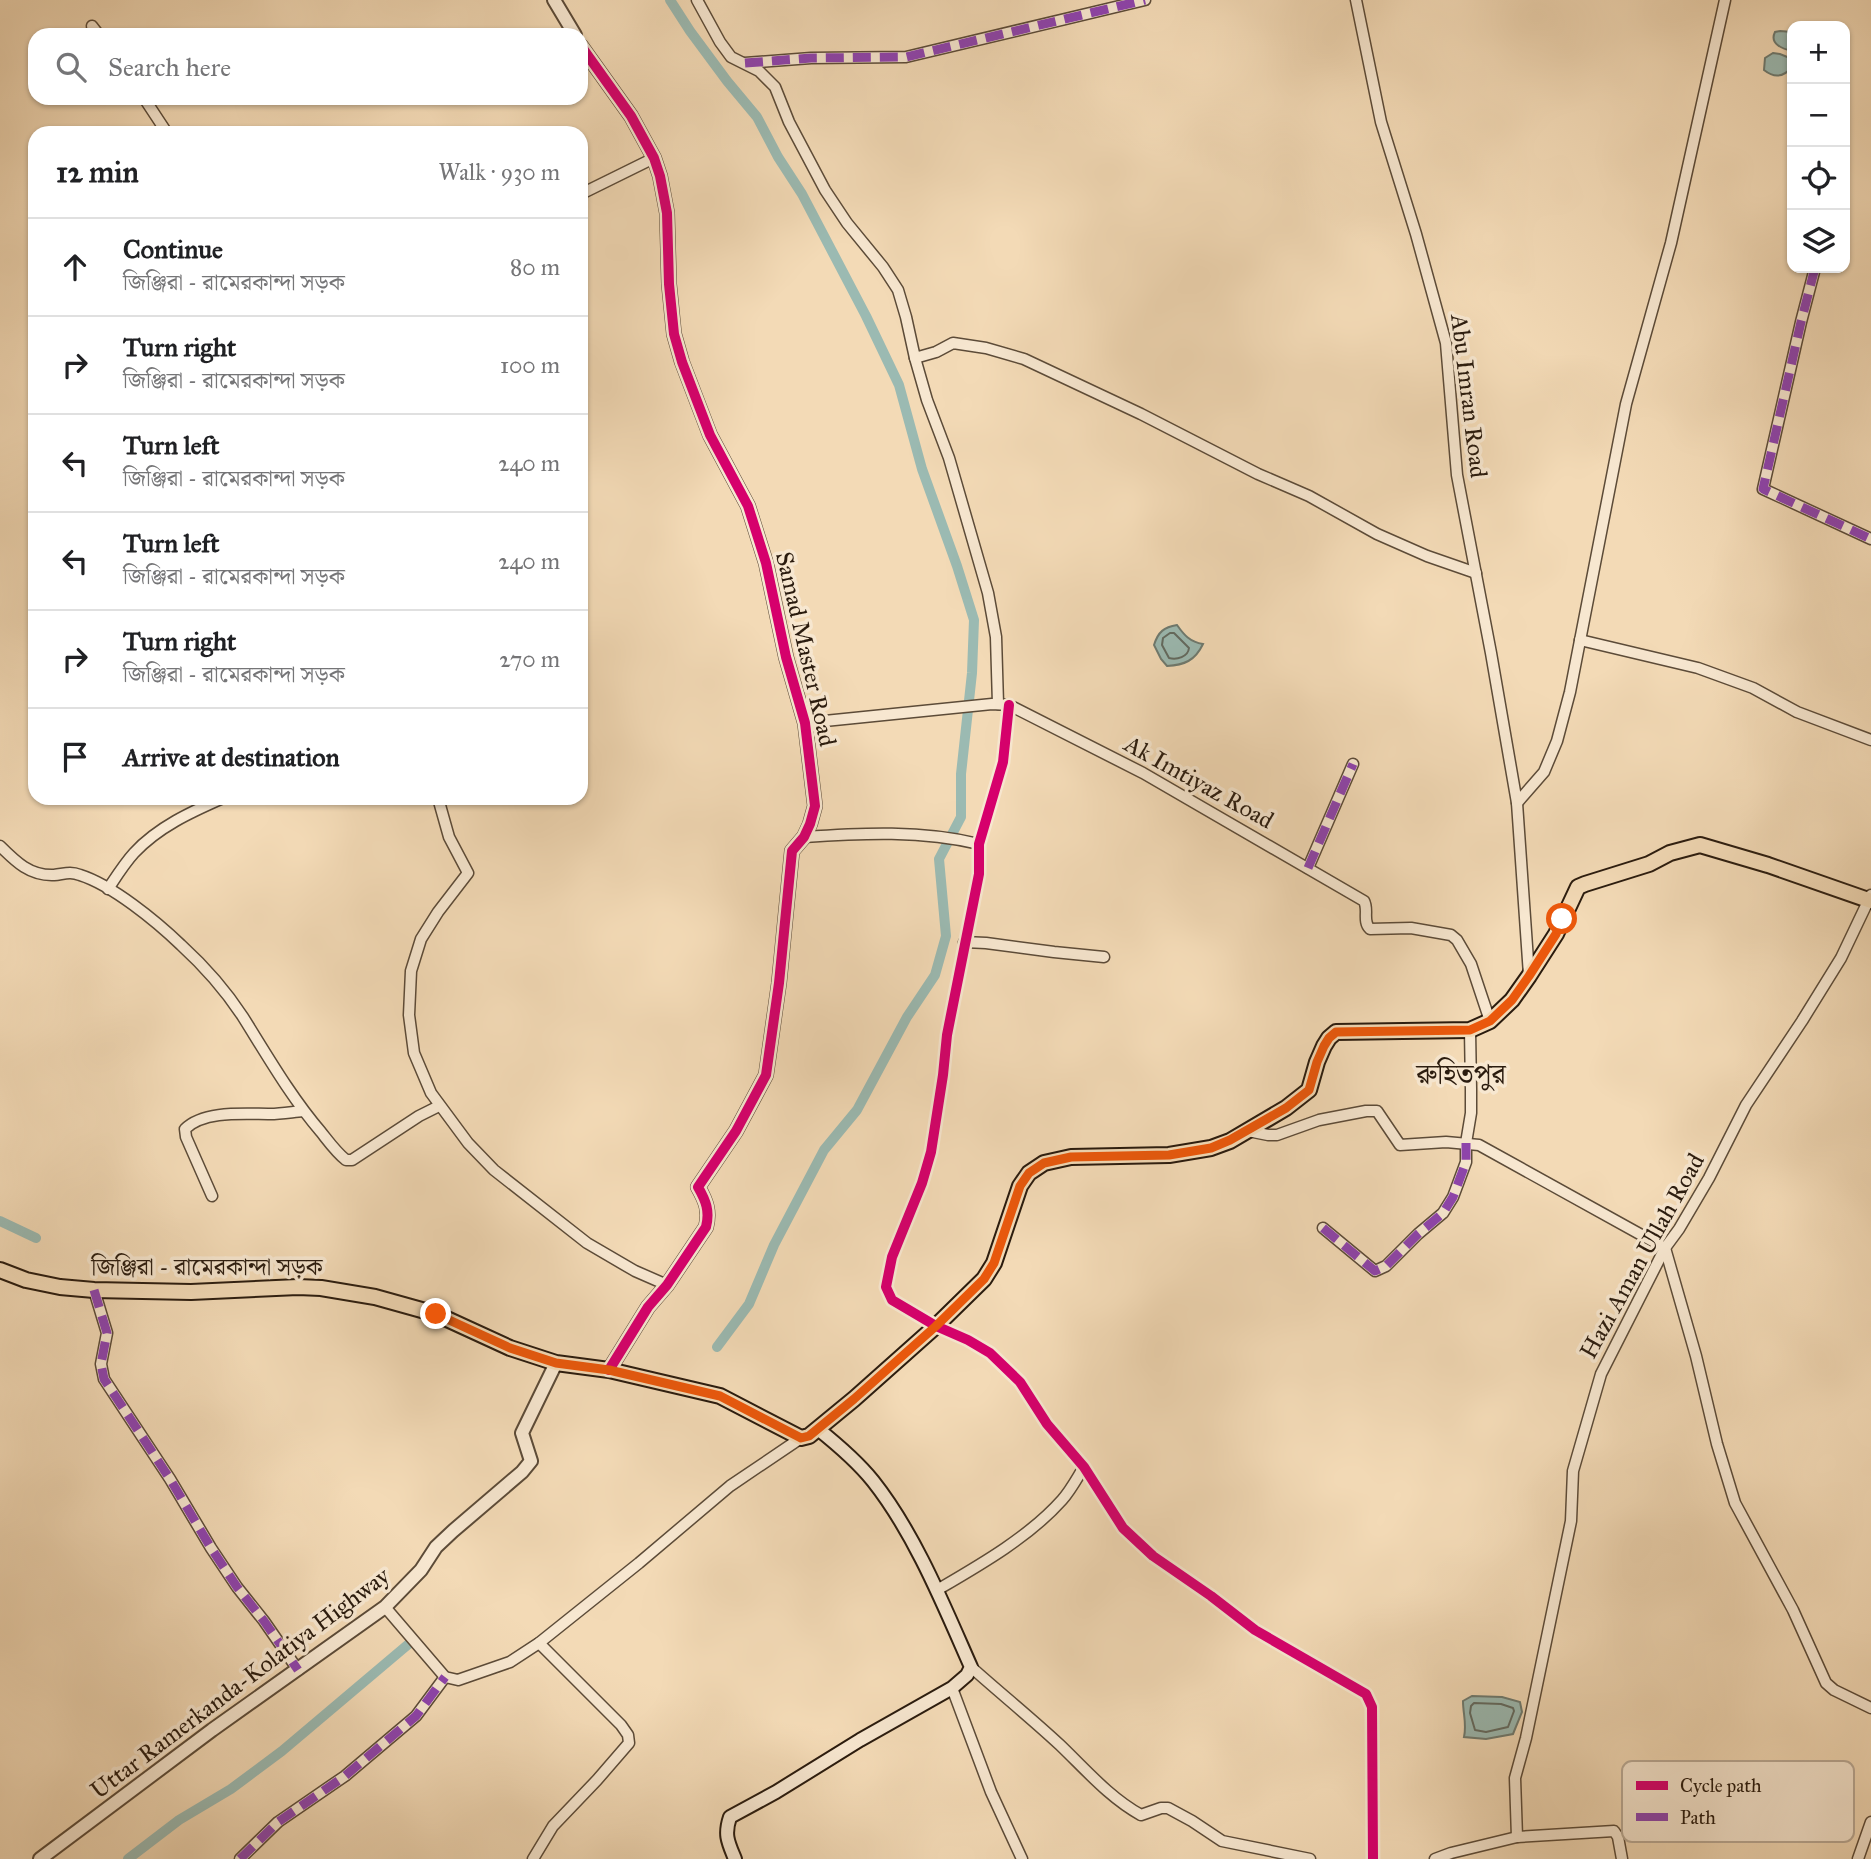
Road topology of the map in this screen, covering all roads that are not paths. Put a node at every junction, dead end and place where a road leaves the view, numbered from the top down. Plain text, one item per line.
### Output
1 (554, 0) edge
2 (697, 0) edge
3 (1145, 0) edge
4 (1356, 0) edge
5 (1723, 1) edge
6 (571, 28) edge
7 (588, 56) edge
8 (745, 63) junction
9 (149, 105) edge
10 (162, 126) edge
11 (654, 158) junction
12 (588, 191) edge
13 (1814, 273) edge
14 (915, 358) junction
15 (1871, 539) edge
16 (1476, 573) junction
17 (1580, 640) junction
18 (1000, 704) junction
19 (805, 723) junction
20 (1871, 740) edge
21 (1353, 764) dead end
22 (1517, 803) junction
23 (207, 805) edge
24 (440, 805) edge
25 (804, 837) junction
26 (979, 844) junction
27 (0, 846) edge
28 (1308, 868) junction
29 (108, 889) junction
30 (1870, 898) edge
31 (964, 942) junction
32 (1104, 957) dead end
33 (1529, 976) junction
34 (1490, 1021) junction
35 (1470, 1030) junction
36 (439, 1105) junction
37 (303, 1111) junction
38 (1248, 1131) junction
39 (1465, 1143) junction
40 (212, 1196) dead end
41 (1323, 1228) dead end
42 (1665, 1248) junction
43 (0, 1270) edge
44 (667, 1285) junction
45 (94, 1290) junction
46 (936, 1326) junction
47 (556, 1363) junction
48 (609, 1370) junction
49 (818, 1429) junction
50 (801, 1438) junction
51 (1084, 1467) junction
52 (937, 1590) junction
53 (385, 1607) junction
54 (539, 1643) junction
55 (971, 1667) junction
56 (298, 1670) junction
57 (445, 1677) junction
58 (952, 1688) junction
59 (1871, 1708) edge
60 (1871, 1822) edge
61 (1517, 1837) junction
62 (40, 1859) edge
63 (240, 1859) edge
64 (533, 1859) edge
65 (735, 1859) edge
66 (1021, 1859) edge
67 (1310, 1859) edge
68 (1373, 1859) edge
69 (1434, 1859) edge
70 (1622, 1859) edge
71 (1858, 1859) edge

1 - 6 street
2 - 8 street
3 - 8 street
4 - 16 street, Abu Imran Road
5 - 17 street
7 - 11 street, Samad Master Road
8 - 14 street
9 - 10 street
11 - 12 street
11 - 19 street, Samad Master Road
13 - 15 street
14 - 16 street
14 - 18 street
16 - 22 street, Abu Imran Road
17 - 20 street
17 - 22 street
18 - 19 street
18 - 26 street
18 - 28 street, Ak Imtiyaz Road
19 - 25 street, Samad Master Road
21 - 28 street
22 - 33 street, Abu Imran Road
23 - 29 street
24 - 36 street
25 - 26 street
25 - 44 street, Samad Master Road
26 - 31 street
27 - 29 street
28 - 34 street, Ak Imtiyaz Road
29 - 37 street
30 - 33 main road
30 - 42 street, Hazi Aman Ullah Road
31 - 32 street
31 - 46 street
33 - 34 main road
34 - 35 main road
35 - 38 main road
35 - 39 street
36 - 37 street
36 - 44 street
37 - 40 street
38 - 39 street
38 - 46 main road
39 - 41 street
39 - 42 street
42 - 59 street
42 - 61 street, Hazi Aman Ullah Road
43 - 45 main road, জিঞ্জিরা - রামেরকান্দা সড়ক
44 - 48 street, Samad Master Road
45 - 47 main road, জিঞ্জিরা - রামেরকান্দা সড়ক
45 - 56 street
46 - 49 main road
46 - 51 street
47 - 48 main road, জিঞ্জিরা - রামেরকান্দা সড়ক
47 - 53 street, Uttar Ramerkanda-Kolatiya Highway
48 - 50 main road, জিঞ্জিরা - রামেরকান্দা সড়ক
49 - 50 main road
49 - 52 street
50 - 54 street
51 - 52 street
51 - 68 street
52 - 55 street
53 - 56 street, Uttar Ramerkanda-Kolatiya Highway
53 - 57 street
54 - 57 street
54 - 64 street
55 - 58 street
55 - 67 street
56 - 62 street, Uttar Ramerkanda-Kolatiya Highway
57 - 63 street
58 - 65 street
58 - 66 street
60 - 71 street
61 - 69 street
61 - 70 street

